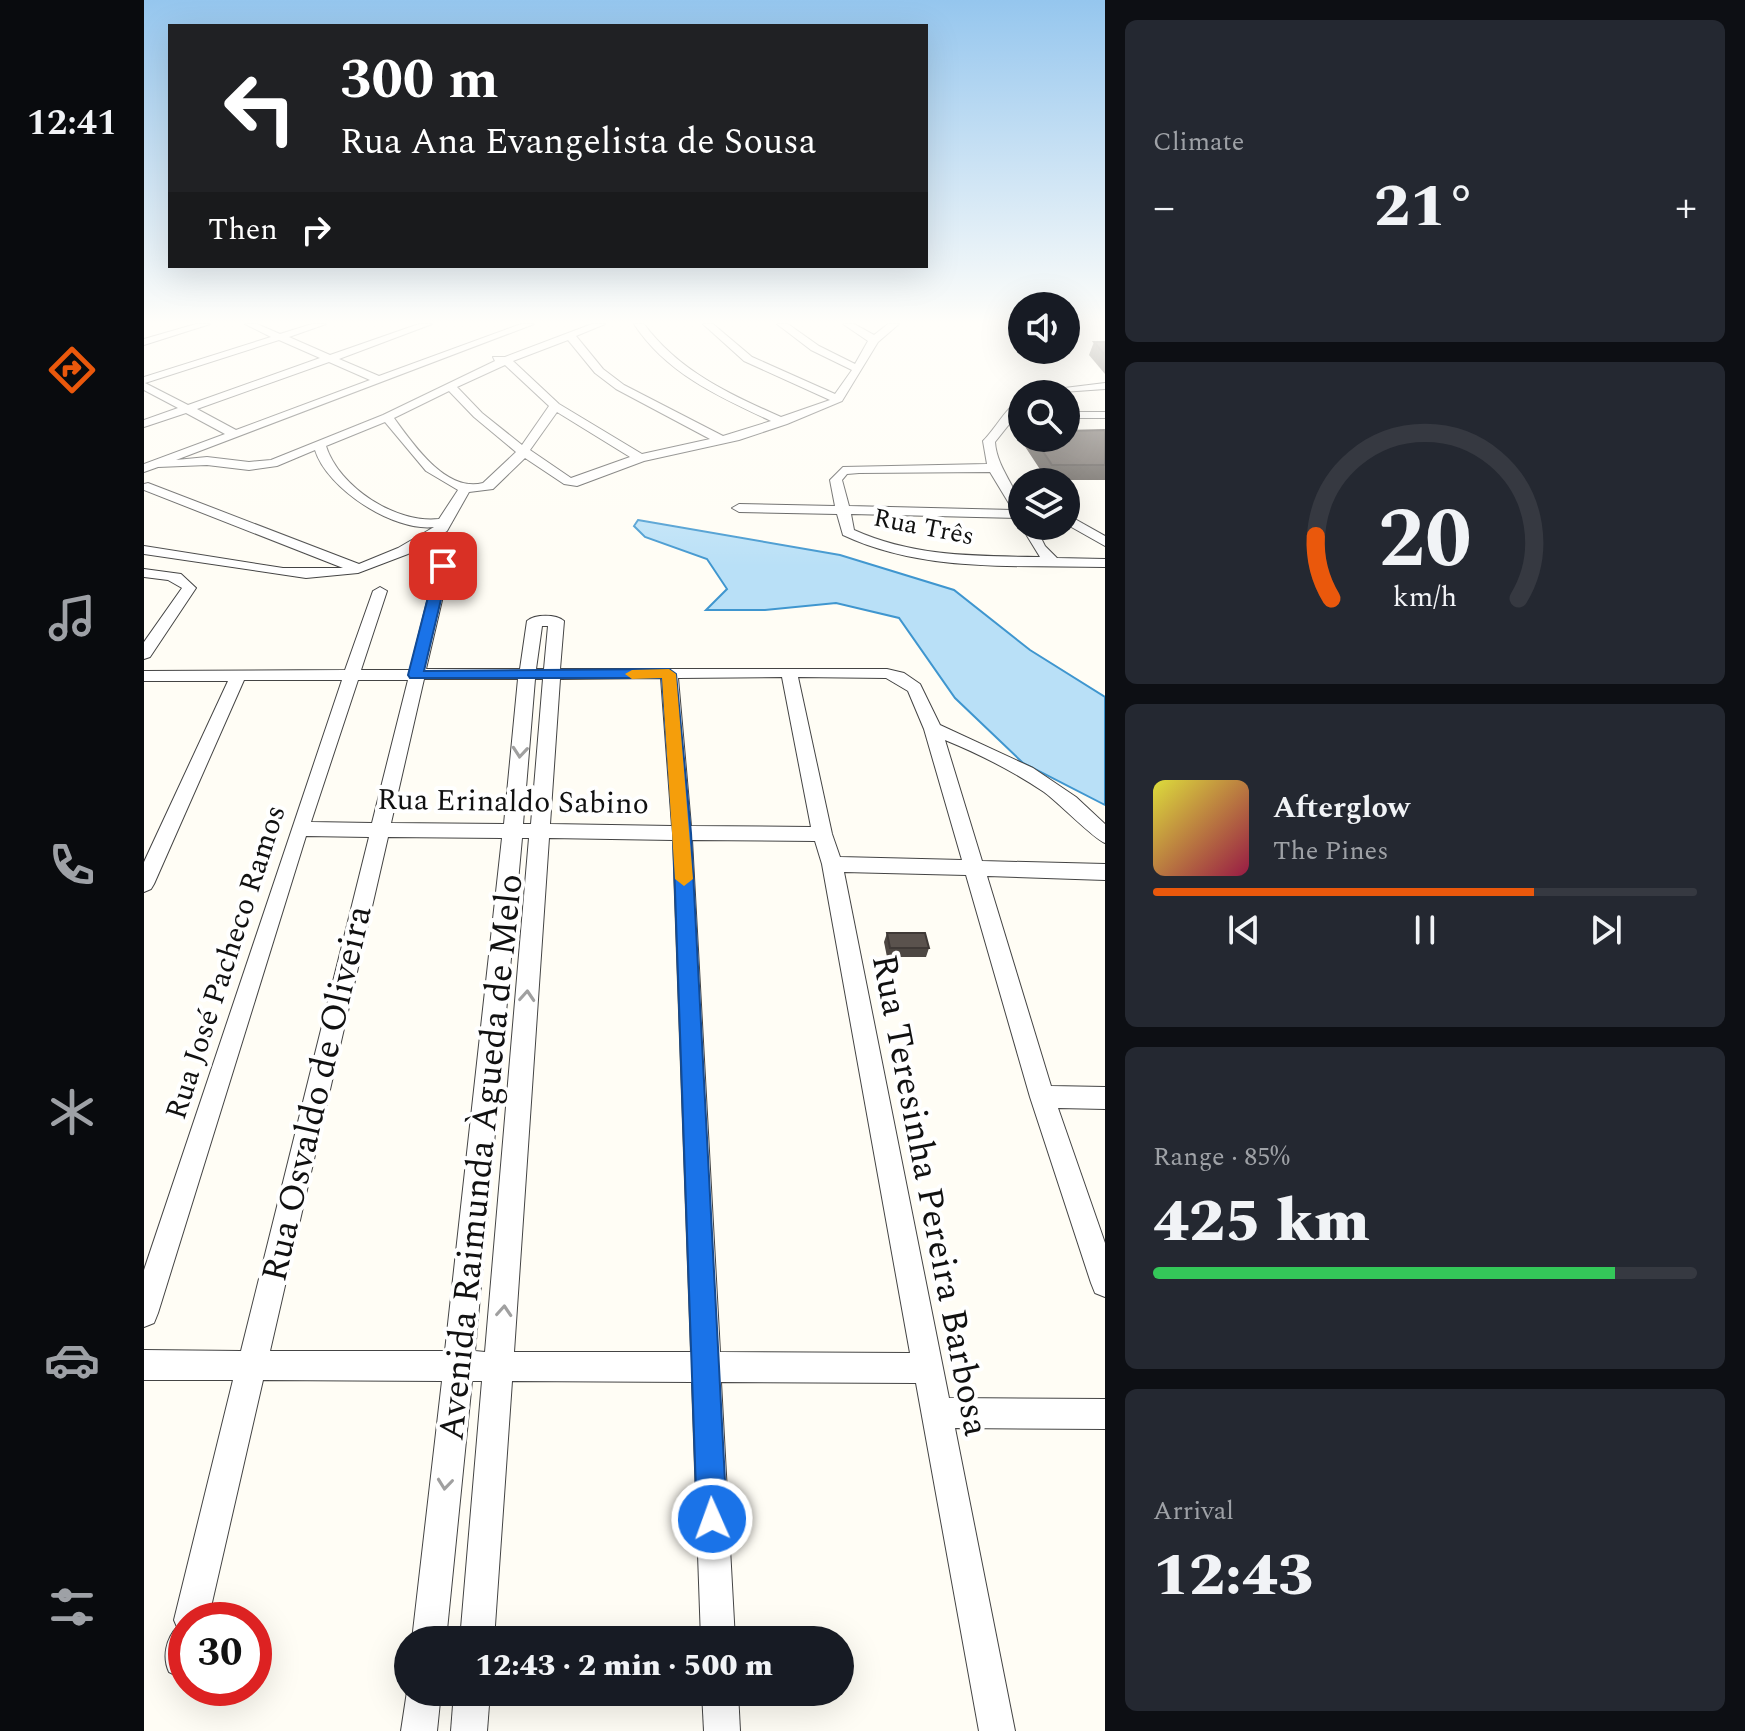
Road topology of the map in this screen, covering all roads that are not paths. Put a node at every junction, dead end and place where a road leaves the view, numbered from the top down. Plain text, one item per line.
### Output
1 (179, 405) edge
2 (199, 405) edge
3 (313, 405) edge
4 (414, 405) edge
5 (466, 405) edge
6 (654, 405) edge
7 (748, 405) edge
8 (824, 405) edge
9 (555, 406) joint
10 (187, 409) junction
11 (1080, 415) edge
12 (1105, 415) edge
13 (387, 417) junction
14 (783, 422) junction
15 (144, 424) edge
16 (1008, 426) edge
17 (235, 434) junction
18 (721, 440) junction
19 (319, 444) junction
20 (523, 452) junction
21 (640, 458) junction
22 (164, 462) junction
23 (144, 468) edge
24 (994, 468) junction
25 (465, 489) junction
26 (146, 490) edge
27 (1008, 490) edge
28 (739, 508) dead end
29 (842, 508) junction
30 (1008, 511) edge
31 (443, 522) junction
32 (422, 525) junction
33 (1080, 527) edge
34 (1035, 540) edge
35 (1105, 542) edge
36 (144, 550) edge
37 (397, 553) junction
38 (1052, 561) junction
39 (1105, 563) edge
40 (443, 566) dead end
41 (357, 568) junction
42 (144, 573) edge
43 (380, 591) dead end
44 (144, 654) edge
45 (789, 673) junction
46 (538, 674) junction
47 (669, 674) junction
48 (350, 675) junction
49 (415, 675) junction
50 (144, 676) edge
51 (238, 676) junction
52 (933, 729) junction
53 (299, 829) junction
54 (378, 830) junction
55 (512, 830) junction
56 (539, 830) junction
57 (682, 833) junction
58 (822, 834) junction
59 (1105, 836) edge
60 (832, 864) junction
61 (973, 871) junction
62 (1105, 872) edge
63 (144, 884) edge
64 (524, 1042) junction
65 (493, 1043) junction
66 (1042, 1097) junction
67 (1105, 1098) edge
68 (1105, 1283) edge
69 (144, 1313) edge
70 (144, 1365) edge
71 (250, 1366) junction
72 (458, 1366) junction
73 (500, 1367) junction
74 (705, 1368) junction
75 (929, 1368) junction
76 (938, 1413) junction
77 (1105, 1414) edge
78 (195, 1602) edge
79 (430, 1626) edge
80 (478, 1626) edge
81 (717, 1626) edge
82 (422, 1706) edge
83 (471, 1706) edge
84 (721, 1706) edge
85 (419, 1731) edge
86 (469, 1731) edge
87 (722, 1731) edge
88 (997, 1731) edge

1 - 10 street
2 - 10 street
3 - 17 street
4 - 13 street
5 - 20 street
6 - 18 street
7 - 14 street
8 - 14 street
9 - 20 street
9 - 21 street
10 - 15 street
10 - 17 street
11 - 12 street
13 - 19 street
13 - 25 street
14 - 18 street
16 - 24 street
17 - 22 street
18 - 21 street
19 - 22 street
19 - 32 street
20 - 21 street
20 - 25 street
22 - 23 street
22 - 26 street
24 - 27 street
24 - 29 street, Rua Três
25 - 31 street
26 - 41 street
28 - 29 street
29 - 30 street
29 - 38 street, Rua Três
31 - 32 street
31 - 37 street
32 - 37 street
33 - 35 street
34 - 38 street
36 - 41 street
37 - 41 street
38 - 39 street, Rua Três
40 - 49 street, Rua Osvaldo de Oliveira
42 - 44 street
43 - 48 street, Rua José Pacheco Ramos
45 - 47 street
45 - 52 street
45 - 58 street, Rua Teresinha Pereira Barbosa
46 - 47 street
46 - 49 street
46 -> 55 street, Avenida Raimunda Àgueda de Melo
46 - 56 street, Avenida Raimunda Àgueda de Melo
47 - 57 street
48 - 49 street
48 - 51 street
48 - 53 street, Rua José Pacheco Ramos
49 - 54 street, Rua Osvaldo de Oliveira
50 - 51 street
51 - 63 street
52 - 59 street
52 - 61 street
53 - 54 street, Rua Erinaldo Sabino
53 - 69 street, Rua José Pacheco Ramos
54 - 55 street, Rua Erinaldo Sabino
54 - 71 street, Rua Osvaldo de Oliveira
55 - 56 street, Rua Erinaldo Sabino
55 - 65 street, Avenida Raimunda Àgueda de Melo
56 - 57 street, Rua Erinaldo Sabino
64 -> 56 street, Avenida Raimunda Àgueda de Melo
57 - 58 street, Rua Erinaldo Sabino
57 - 74 street
58 - 60 street, Rua Teresinha Pereira Barbosa
60 - 61 street
60 - 75 street, Rua Teresinha Pereira Barbosa
61 - 62 street
61 - 66 street
64 - 65 street
73 -> 64 street, Avenida Raimunda Àgueda de Melo
65 - 72 street, Avenida Raimunda Àgueda de Melo
66 - 67 street
66 - 68 street
70 - 71 street
71 - 72 street
71 - 78 street, Rua Osvaldo de Oliveira
72 - 73 street
72 -> 79 street, Avenida Raimunda Àgueda de Melo
73 - 74 street
73 - 80 street, Avenida Raimunda Àgueda de Melo
74 - 75 street
74 - 81 street
75 - 76 street, Rua Teresinha Pereira Barbosa
76 - 77 street
76 - 88 street, Rua Teresinha Pereira Barbosa
82 - 85 street
83 - 86 street
84 - 87 street

